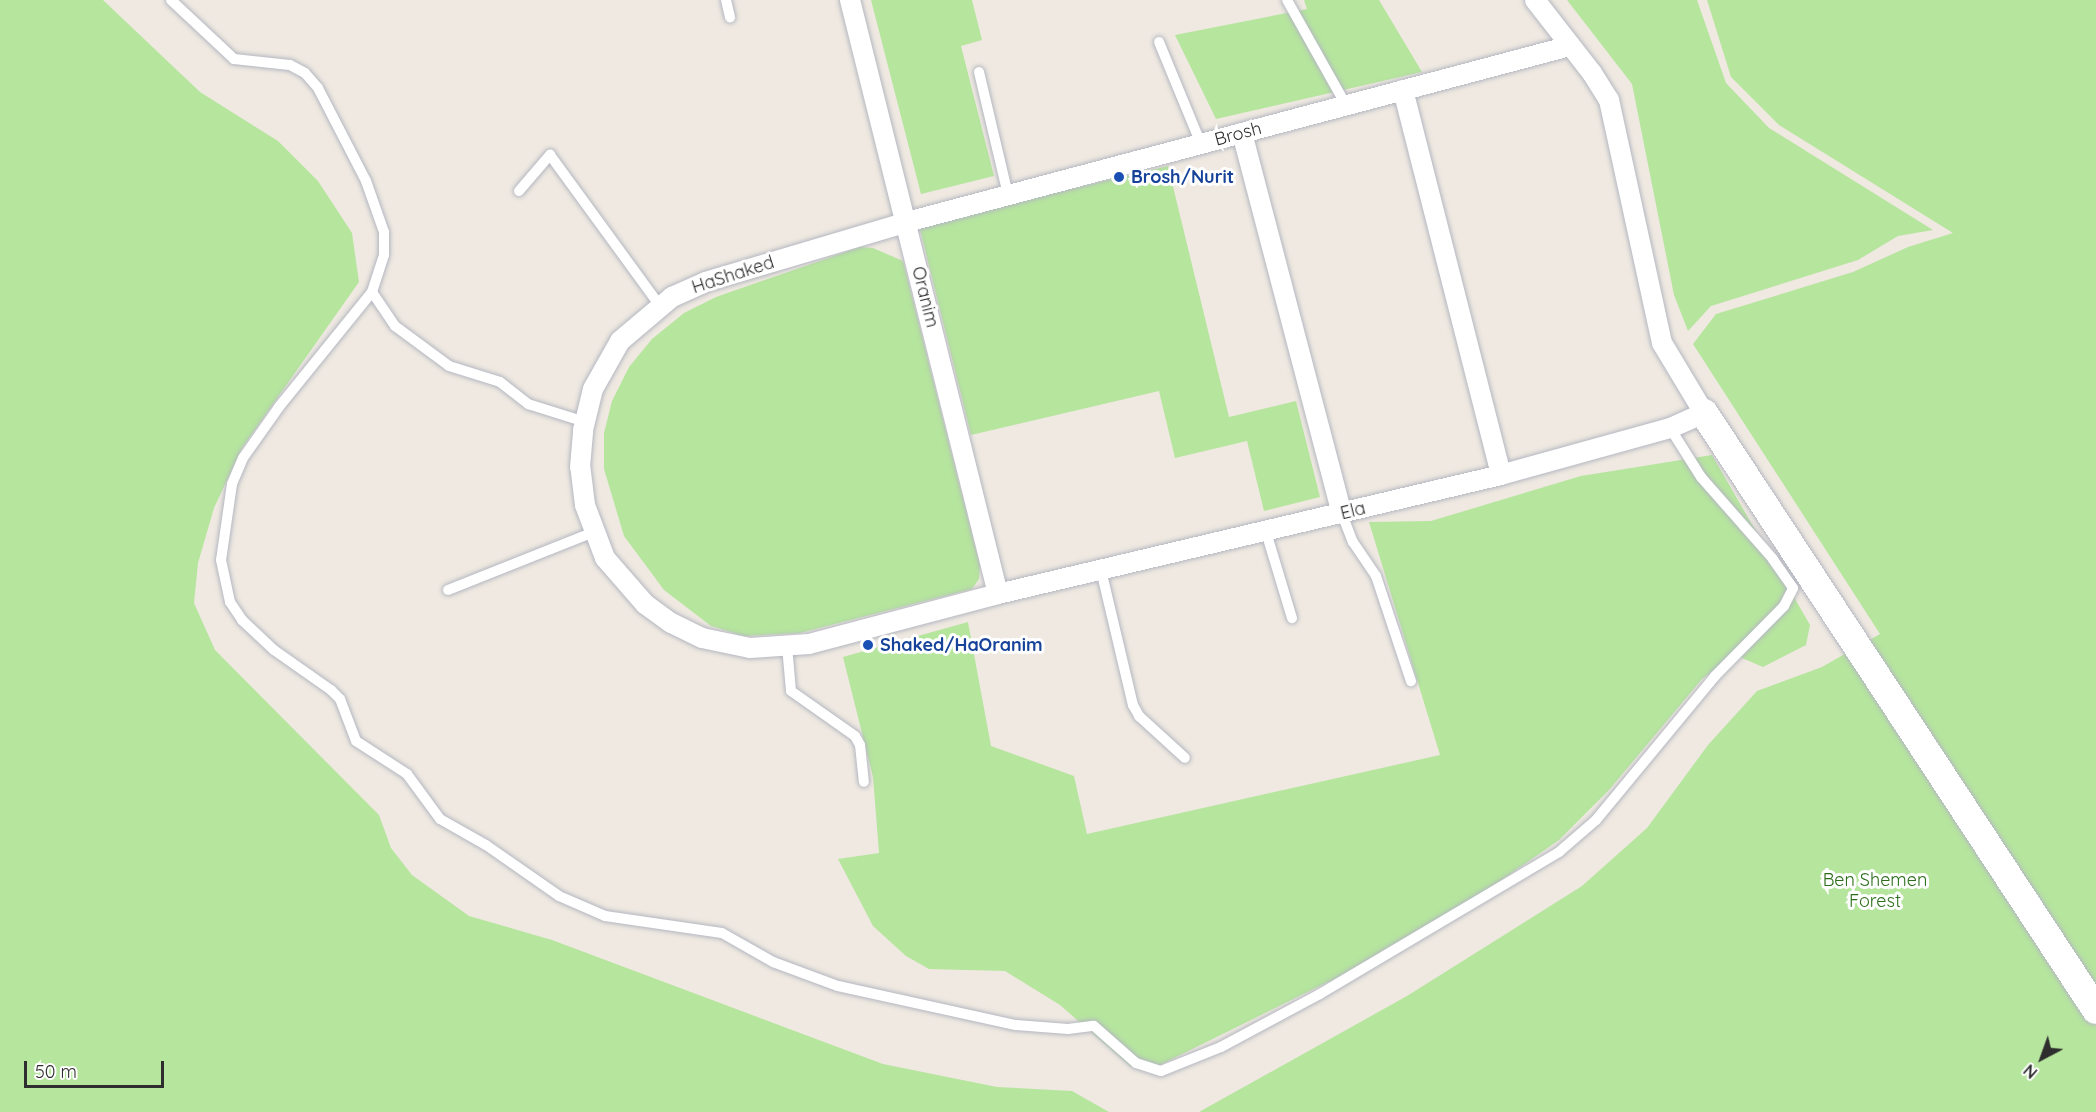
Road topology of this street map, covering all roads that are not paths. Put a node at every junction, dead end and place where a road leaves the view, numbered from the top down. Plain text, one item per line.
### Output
1 (171, 0) edge
2 (726, 0) edge
3 (850, 0) edge
4 (1287, 0) edge
5 (1535, 0) edge
6 (730, 18) dead end
7 (1159, 42) dead end
8 (1570, 46) junction
9 (979, 72) dead end
10 (1403, 90) junction
11 (1346, 105) junction
12 (1242, 133) junction
13 (1201, 144) junction
14 (519, 192) dead end
15 (1008, 195) junction
16 (907, 222) junction
17 (372, 292) junction
18 (660, 306) junction
19 (1704, 413) junction
20 (585, 422) junction
21 (1670, 428) junction
22 (1501, 475) junction
23 (1342, 514) junction
24 (594, 532) junction
25 (1266, 532) junction
26 (1101, 570) junction
27 (448, 590) dead end
28 (998, 594) junction
29 (1292, 618) dead end
30 (787, 646) junction
31 (1411, 681) dead end
32 (1185, 758) dead end
33 (864, 782) dead end
34 (2096, 1010) edge

1 - 17 lane
2 - 6 lane
3 - 16 street, Oranim
4 - 11 lane
5 - 8 street
7 - 13 lane
8 - 10 street, Brosh
8 - 19 street
9 - 15 lane
10 - 11 street, Brosh
10 - 22 street
11 - 12 street, Brosh
12 - 13 street, Brosh
12 - 23 street
13 - 15 street, Brosh
14 - 18 lane
15 - 16 street, Brosh
16 - 18 street, HaShaked
16 - 28 street, Oranim
17 - 20 lane
17 - 21 lane
18 - 20 street, HaShaked
19 - 21 street, Ela
19 - 34 main road
20 - 24 street, HaShaked
21 - 22 street, Ela
22 - 23 street, Ela
23 - 25 street, Ela
23 - 31 lane
24 - 27 lane
24 - 30 street, HaShaked
25 - 26 street, Ela
25 - 29 lane
26 - 28 street, Ela
26 - 32 lane
28 - 30 street, HaShaked
30 - 33 lane

